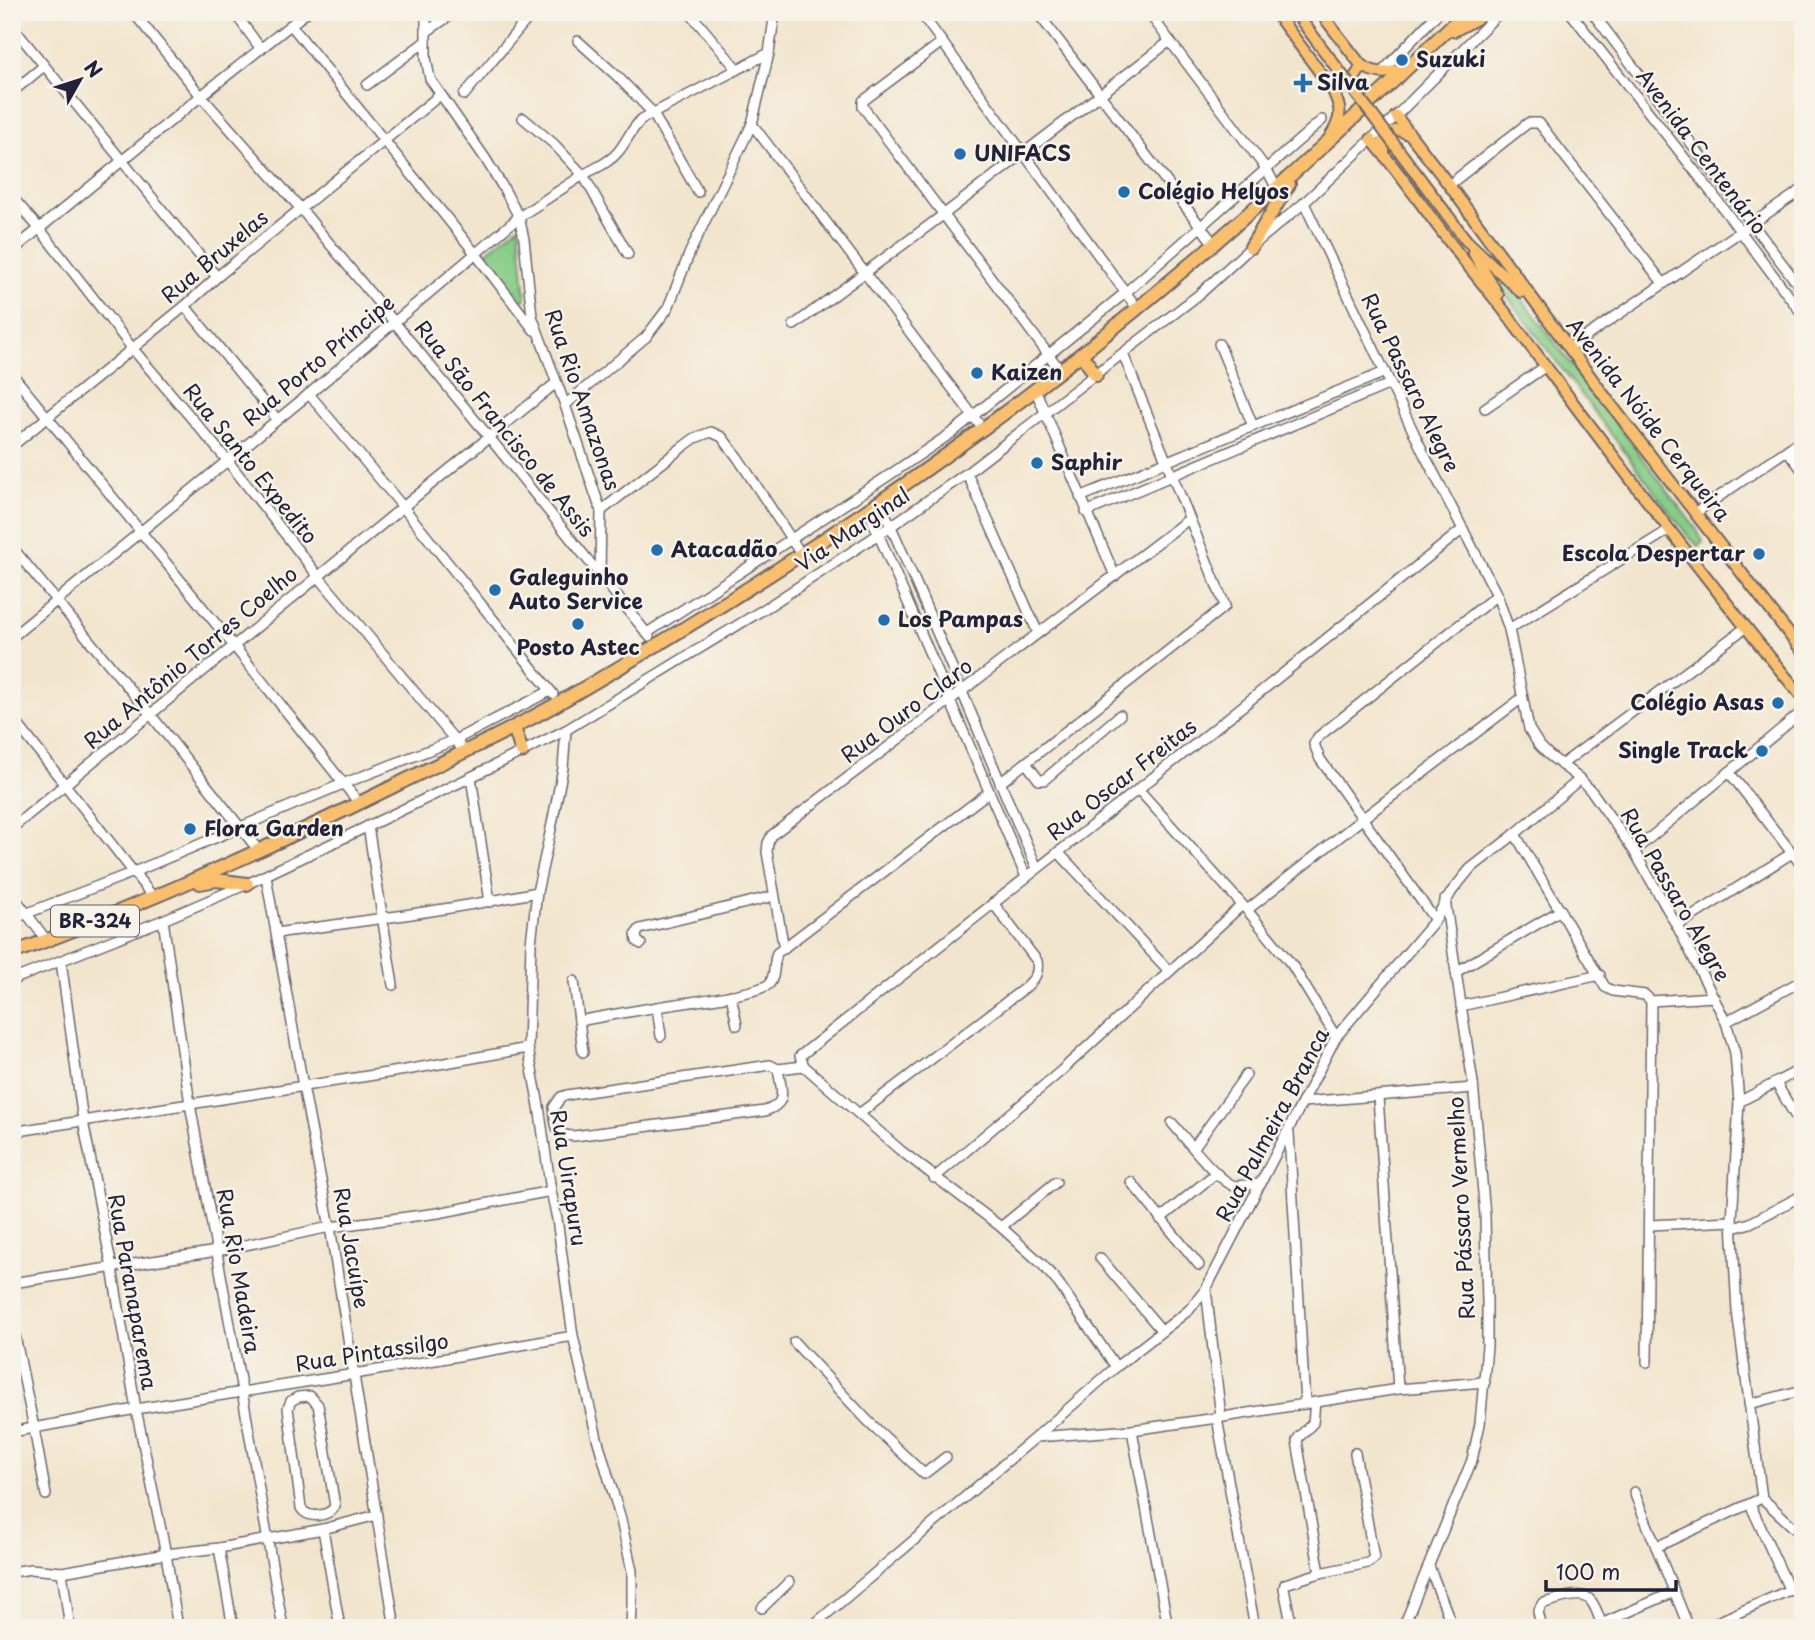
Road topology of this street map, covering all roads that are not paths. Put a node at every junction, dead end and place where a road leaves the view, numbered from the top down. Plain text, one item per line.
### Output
1 (133, 12) edge
2 (234, 12) edge
3 (307, 12) edge
4 (426, 12) edge
5 (454, 12) edge
6 (533, 12) edge
7 (689, 12) edge
8 (775, 12) edge
9 (920, 12) edge
10 (1037, 12) edge
11 (1148, 12) edge
12 (1275, 12) edge
13 (1295, 12) edge
14 (1320, 12) edge
15 (1439, 12) edge
16 (1465, 12) edge
17 (1487, 12) edge
18 (1500, 12) edge
19 (1570, 12) edge
20 (1591, 12) edge
21 (291, 25) junction
22 (12, 26) edge
23 (426, 36) junction
24 (1441, 36) junction
25 (578, 41) dead end
26 (1170, 41) junction
27 (942, 42) junction
28 (1616, 44) junction
29 (261, 49) junction
30 (769, 53) junction
31 (1604, 54) junction
32 (1419, 58) junction
33 (1361, 65) junction
34 (44, 66) junction
35 (737, 69) junction
36 (1381, 74) junction
37 (367, 85) dead end
38 (1331, 87) junction
39 (12, 92) edge
40 (1100, 94) junction
41 (440, 95) junction
42 (464, 95) dead end
43 (201, 96) junction
44 (652, 112) junction
45 (1396, 116) junction
46 (523, 118) dead end
47 (1322, 120) dead end
48 (752, 124) junction
49 (1410, 135) junction
50 (1371, 139) junction
51 (385, 140) junction
52 (1322, 148) junction
53 (1023, 153) junction
54 (1384, 154) junction
55 (121, 161) junction
56 (1266, 170) junction
57 (1296, 172) junction
58 (583, 175) junction
59 (1716, 176) junction
60 (1705, 184) junction
61 (1449, 185) junction
62 (1277, 189) junction
63 (1803, 189) edge
64 (698, 192) dead end
65 (12, 197) edge
66 (1304, 203) junction
67 (301, 209) junction
68 (943, 215) junction
69 (519, 217) junction
70 (1752, 224) junction
71 (1200, 227) junction
72 (39, 228) junction
73 (1740, 233) junction
74 (1466, 240) junction
75 (1213, 244) junction
76 (1251, 247) junction
77 (12, 251) edge
78 (475, 253) junction
79 (628, 254) dead end
80 (864, 273) junction
81 (217, 277) junction
82 (1663, 283) junction
83 (1803, 291) edge
84 (1125, 293) junction
85 (185, 306) junction
86 (1137, 308) junction
87 (1540, 311) junction
88 (1803, 315) edge
89 (394, 322) junction
90 (1514, 323) junction
91 (794, 326) dead end
92 (538, 336) junction
93 (1219, 344) dead end
94 (132, 348) junction
95 (1569, 348) junction
96 (1081, 354) junction
97 (1123, 354) junction
98 (1048, 355) junction
99 (1546, 366) junction
100 (1060, 370) junction
101 (1385, 372) junction
102 (12, 374) edge
103 (1096, 374) junction
104 (556, 383) junction
105 (1390, 384) junction
106 (1035, 389) junction
107 (309, 394) junction
108 (565, 405) junction
109 (1485, 408) dead end
110 (1045, 413) junction
111 (974, 415) junction
112 (47, 418) junction
113 (277, 419) junction
114 (1252, 426) junction
115 (983, 429) junction
116 (489, 436) junction
117 (1803, 439) edge
118 (12, 446) edge
119 (1787, 450) junction
120 (227, 460) junction
121 (1166, 462) junction
122 (1803, 471) edge
123 (968, 473) junction
124 (1172, 476) junction
125 (1080, 497) junction
126 (880, 502) junction
127 (403, 506) junction
128 (868, 510) junction
129 (601, 511) junction
130 (1086, 512) junction
131 (1695, 513) junction
132 (1189, 519) junction
133 (891, 526) junction
134 (1463, 529) junction
135 (1669, 530) junction
136 (142, 532) junction
137 (878, 534) junction
138 (791, 540) junction
139 (12, 547) edge
140 (801, 554) junction
141 (600, 575) junction
142 (318, 576) junction
143 (1115, 576) junction
144 (1497, 595) junction
145 (56, 601) junction
146 (1745, 628) junction
147 (1509, 629) junction
148 (647, 633) junction
149 (1038, 633) junction
150 (12, 637) edge
151 (656, 644) junction
152 (234, 646) junction
153 (1803, 652) edge
154 (963, 690) junction
155 (550, 691) junction
156 (1521, 698) junction
157 (1803, 698) edge
158 (951, 700) junction
159 (560, 702) junction
160 (1803, 711) edge
161 (150, 715) junction
162 (1120, 715) dead end
163 (12, 717) edge
164 (514, 727) junction
165 (566, 730) junction
166 (455, 740) junction
167 (464, 751) junction
168 (522, 752) junction
169 (1026, 763) junction
170 (1561, 765) junction
171 (1729, 772) junction
172 (471, 777) junction
173 (1580, 779) junction
174 (345, 783) junction
175 (1000, 783) junction
176 (65, 784) junction
177 (1138, 789) junction
178 (989, 792) junction
179 (359, 803) junction
180 (1362, 819) junction
181 (368, 826) junction
182 (240, 827) junction
183 (12, 828) edge
184 (1515, 834) junction
185 (259, 851) junction
186 (1634, 851) junction
187 (1058, 852) junction
188 (1792, 853) junction
189 (1803, 867) edge
190 (1037, 868) junction
191 (134, 872) junction
192 (266, 876) junction
193 (1026, 877) junction
194 (247, 884) junction
195 (176, 887) junction
196 (537, 892) junction
197 (12, 894) edge
198 (774, 896) junction
199 (153, 897) junction
200 (1446, 900) junction
201 (490, 902) junction
202 (993, 903) junction
203 (1245, 907) junction
204 (1561, 910) junction
205 (28, 914) junction
206 (12, 919) edge
207 (382, 919) junction
208 (163, 920) junction
209 (1435, 920) junction
210 (1677, 926) junction
211 (276, 933) junction
212 (47, 941) junction
213 (641, 944) dead end
214 (784, 948) junction
215 (12, 953) edge
216 (61, 961) junction
217 (1168, 971) junction
218 (1456, 972) junction
219 (1600, 975) junction
220 (12, 980) edge
221 (1803, 980) edge
222 (574, 981) dead end
223 (393, 985) dead end
224 (731, 995) junction
225 (1714, 997) junction
226 (1651, 1001) junction
227 (1461, 1006) junction
228 (657, 1007) junction
229 (579, 1021) junction
230 (1726, 1022) junction
231 (737, 1025) dead end
232 (661, 1036) dead end
233 (1336, 1037) junction
234 (528, 1048) junction
235 (583, 1052) dead end
236 (804, 1066) junction
237 (1803, 1068) edge
238 (778, 1069) junction
239 (1246, 1074) dead end
240 (1776, 1083) junction
241 (303, 1086) junction
242 (1473, 1088) junction
243 (1378, 1097) junction
244 (1303, 1102) junction
245 (1739, 1102) junction
246 (190, 1104) junction
247 (859, 1114) junction
248 (1800, 1117) edge
249 (83, 1121) junction
250 (1172, 1123) dead end
251 (1803, 1129) edge
252 (1289, 1131) junction
253 (12, 1132) edge
254 (1194, 1147) junction
255 (1216, 1173) junction
256 (934, 1178) junction
257 (1056, 1182) dead end
258 (1131, 1182) dead end
259 (1261, 1184) junction
260 (551, 1191) junction
261 (1803, 1195) edge
262 (1160, 1219) junction
263 (1733, 1224) junction
264 (1650, 1225) junction
265 (330, 1227) junction
266 (1001, 1227) junction
267 (217, 1251) junction
268 (1100, 1258) dead end
269 (1199, 1265) dead end
270 (112, 1268) junction
271 (12, 1283) edge
272 (1206, 1289) junction
273 (12, 1321) edge
274 (1162, 1331) junction
275 (573, 1336) junction
276 (794, 1342) dead end
277 (1647, 1362) dead end
278 (1116, 1367) junction
279 (355, 1374) junction
280 (1485, 1382) junction
281 (299, 1383) junction
282 (1398, 1389) junction
283 (1803, 1390) edge
284 (242, 1391) junction
285 (301, 1396) junction
286 (1310, 1403) junction
287 (1749, 1404) junction
288 (136, 1409) junction
289 (1219, 1418) junction
290 (34, 1428) junction
291 (1132, 1430) junction
292 (12, 1432) edge
293 (1037, 1437) junction
294 (1355, 1453) dead end
295 (946, 1457) dead end
296 (1634, 1492) dead end
297 (46, 1495) dead end
298 (1762, 1498) junction
299 (1750, 1504) junction
300 (377, 1515) junction
301 (323, 1528) junction
302 (1803, 1536) edge
303 (268, 1538) junction
304 (1656, 1546) junction
305 (219, 1548) junction
306 (166, 1554) junction
307 (1429, 1566) junction
308 (12, 1572) edge
309 (62, 1572) junction
310 (1320, 1573) junction
311 (789, 1582) dead end
312 (1803, 1584) edge
313 (1790, 1591) junction
314 (1674, 1592) junction
315 (762, 1608) dead end
316 (1602, 1626) edge
317 (70, 1628) edge
318 (178, 1628) edge
319 (233, 1628) edge
320 (283, 1628) edge
321 (340, 1628) edge
322 (396, 1628) edge
323 (631, 1628) edge
324 (810, 1628) edge
325 (1168, 1628) edge
326 (1255, 1628) edge
327 (1292, 1628) edge
328 (1403, 1628) edge
329 (1452, 1628) edge
330 (1542, 1628) edge
331 (1689, 1628) edge
332 (1704, 1628) edge

1 - 43 street, Rua São Francisco de Assis
2 - 29 street
3 - 21 street
4 - 23 street, Rua Rio Amazonas
5 - 23 street
6 - 42 street
7 - 35 street
8 - 30 street
9 - 27 street
10 - 40 street
11 - 26 street
12 - 38 main road
13 - 74 main road, bridge
14 - 33 main road
15 - 36 street
16 - 24 highway, BR-324
17 - 24 highway
18 - 45 street, Via Marginal
19 - 31 street, Avenida Centenário
20 - 28 street, Avenida Centenário
21 - 29 street
21 - 51 street
22 - 34 street
23 - 37 street
23 - 41 street, Rua Rio Amazonas
24 - 32 highway, BR-324
25 - 44 street
26 - 40 street
26 - 56 street
27 - 53 street
27 - 68 street
28 - 31 street
28 - 59 street, Avenida Centenário
29 - 43 street
30 - 35 street, Rua Porto Príncipe
30 - 48 street
31 - 60 street, Avenida Centenário
32 - 36 main road
32 - 52 highway, BR-324
33 - 36 main road
33 - 38 main road
34 - 39 street
34 - 55 street
35 - 44 street, Rua Porto Príncipe
38 - 52 main road
40 - 53 street
40 - 71 street
41 - 51 street, Rua Bruxelas
41 - 69 street, Rua Rio Amazonas
43 - 55 street
43 - 67 street, Rua São Francisco de Assis
44 - 58 street, Rua Porto Príncipe
44 - 64 street
45 - 49 main road, Avenida Nóide Cerqueira
45 - 50 street, Via Marginal
46 - 58 street
47 - 56 street
48 - 80 street
48 - 108 street
49 - 54 main road
49 - 61 main road, Avenida Nóide Cerqueira
50 - 54 main road
50 - 66 street, Via Marginal
51 - 67 street, Rua Bruxelas
51 - 78 street
52 - 57 highway, BR-324
53 - 68 street
53 - 84 street
54 - 90 main road
55 - 72 street
55 - 81 street
56 - 62 street
56 - 71 street
57 - 62 highway, BR-324
57 - 76 highway
58 - 69 street, Rua Porto Príncipe
58 - 79 street
59 - 60 street
59 - 70 street, Avenida Centenário
60 - 73 street, Avenida Centenário
61 - 82 street
61 - 87 main road, Avenida Nóide Cerqueira
62 - 75 highway, BR-324
63 - 70 street
65 - 72 street, Rua Santo Expedito
66 - 76 street, Via Marginal
66 - 101 street, Rua Passaro Alegre
67 - 81 street, Rua Bruxelas
67 - 89 street, Rua São Francisco de Assis
68 - 80 street
68 - 98 street
69 - 78 street, Rua Porto Príncipe
69 - 92 street, Rua Rio Amazonas
70 - 73 street
70 - 83 street, Avenida Centenário
71 - 75 street
71 - 84 street
72 - 77 street
72 - 94 street, Rua Santo Expedito
73 - 82 street
73 - 88 street, Avenida Centenário
74 - 87 main road, Avenida Nóide Cerqueira
74 - 90 main road
75 - 86 highway, BR-324
76 - 97 street, Via Marginal
78 - 89 street, Rua Porto Príncipe
78 - 92 street
80 - 91 street
80 - 111 street
81 - 85 street, Rua Bruxelas
82 - 95 street
84 - 86 street
84 - 98 street
85 - 94 street, Rua Bruxelas
85 - 113 street
86 - 96 highway, BR-324
87 - 95 main road, Avenida Nóide Cerqueira
89 - 107 street, Rua Porto Príncipe
89 - 116 street, Rua São Francisco de Assis
90 - 99 main road
92 - 104 street, Rua Rio Amazonas
93 - 114 street
94 - 112 street, Rua Bruxelas
94 - 120 street, Rua Santo Expedito
95 - 131 main road, Avenida Nóide Cerqueira
96 - 100 highway, BR-324
96 - 103 highway
97 - 103 street, Via Marginal
97 - 121 street
98 - 100 street
98 - 111 street
99 - 109 street
99 - 135 main road
100 - 106 highway, BR-324
101 - 105 street, Rua Passaro Alegre
101 - 114 street
102 - 112 street
103 - 110 street, Via Marginal
104 - 108 street, Rua Rio Amazonas
104 - 116 street, Rua Antônio Torres Coelho
105 - 124 street
105 - 134 street, Rua Passaro Alegre
106 - 110 street
106 - 115 highway, BR-324
107 - 113 street, Rua Porto Príncipe
107 - 127 street
108 - 129 street, Rua Rio Amazonas
110 - 123 street, Via Marginal
110 - 125 street
111 - 115 street
111 - 138 street
112 - 118 street, Rua Bruxelas
112 - 136 street
113 - 120 street, Rua Porto Príncipe
114 - 121 street
115 - 126 highway, BR-324
116 - 127 street, Rua Antônio Torres Coelho
116 - 141 street, Rua São Francisco de Assis
117 - 119 street
119 - 122 street
119 - 131 street
120 - 136 street, Rua Porto Príncipe
120 - 142 street, Rua Santo Expedito
121 - 124 street
121 - 125 street
123 - 133 street, Via Marginal
123 - 149 street
124 - 130 street
124 - 132 street
125 - 130 street
126 - 128 highway, BR-324
126 - 133 street
127 - 142 street, Rua Antônio Torres Coelho
127 - 155 street
128 - 137 street
128 - 140 highway, BR-324
129 - 138 street
129 - 141 street, Rua Rio Amazonas
130 - 143 street
131 - 153 main road, Avenida Nóide Cerqueira
132 - 143 street, Rua Ouro Claro
132 - 169 street
133 - 137 street, Via Marginal
133 - 154 street
134 - 144 street, Rua Passaro Alegre
134 - 177 street, Rua Oscar Freitas
135 - 146 main road
135 - 147 street
136 - 145 street, Rua Porto Príncipe
136 - 152 street
137 - 158 street
137 - 165 street, Via Marginal
138 - 140 street
138 - 148 street
139 - 145 street
140 - 151 highway, BR-324
141 - 148 street, Rua São Francisco de Assis
142 - 152 street, Rua Antônio Torres Coelho
142 - 166 street, Rua Santo Expedito
143 - 149 street, Rua Ouro Claro
144 - 147 street, Rua Passaro Alegre
144 - 180 street
145 - 150 street, Rua Porto Príncipe
145 - 161 street
146 - 157 main road
146 - 170 street
147 - 156 street, Rua Passaro Alegre
148 - 151 street, Rua São Francisco de Assis
149 - 154 street, Rua Ouro Claro
151 - 159 highway, BR-324
152 - 161 street, Rua Antônio Torres Coelho
152 - 174 street
154 - 158 street, Rua Ouro Claro
154 - 175 street
155 - 159 street
155 - 166 street
156 - 170 street, Rua Passaro Alegre
156 - 180 street
158 - 178 street
158 - 198 street, Rua Ouro Claro
159 - 164 highway, BR-324
160 - 171 street
161 - 176 street, Rua Antônio Torres Coelho
161 - 182 street
162 - 169 street
163 - 176 street
164 - 167 highway, BR-324
164 - 168 highway
165 - 168 street, Via Marginal
165 - 196 street, Rua Uirapuru
166 - 167 street, Rua Santo Expedito
166 - 174 street
167 - 179 highway, BR-324
168 - 172 street, Via Marginal
169 - 175 street
170 - 173 street, Rua Passaro Alegre
171 - 186 street
171 - 188 street
172 - 181 street, Via Marginal
172 - 201 street
173 - 184 street, Rua Palmeira Branca
173 - 186 street, Rua Passaro Alegre
174 - 179 street
174 - 182 street
175 - 190 street
176 - 183 street, Rua Antônio Torres Coelho
176 - 191 street
177 - 187 street, Rua Oscar Freitas
177 - 203 street
178 - 193 street
178 - 214 street
179 - 185 highway, BR-324
180 - 203 street
180 - 209 street
181 - 192 street, Via Marginal
181 - 207 street
182 - 185 street
182 - 191 street
184 - 200 street, Rua Palmeira Branca
184 - 204 street
185 - 195 highway, BR-324
186 - 210 street, Rua Passaro Alegre
187 - 190 street, Rua Oscar Freitas
187 - 217 street
188 - 189 street
188 - 210 street
190 - 193 street, Rua Oscar Freitas
191 - 199 street
191 - 205 street
192 - 194 street, Via Marginal
192 - 211 street, Rua Jacuípe
193 - 202 street, Rua Oscar Freitas
194 - 195 highway
194 - 208 street, Via Marginal
195 - 199 highway, BR-324
196 - 201 street
196 - 234 street, Rua Uirapuru
197 - 205 street
198 - 213 street
198 - 214 street, Rua Ouro Claro
199 - 212 highway, BR-324
200 - 209 street, Rua Palmeira Branca
200 - 218 street, Rua Pássaro Vermelho
201 - 207 street
202 - 236 street, Rua Oscar Freitas
202 - 247 street
203 - 217 street
203 - 233 street
204 - 218 street
204 - 219 street
205 - 206 street
205 - 212 street
207 - 211 street
207 - 223 street
208 - 216 street, Via Marginal
208 - 246 street, Rua Rio Madeira
209 - 233 street, Rua Palmeira Branca
210 - 225 street, Rua Passaro Alegre
211 - 241 street, Rua Jacuípe
212 - 215 highway, BR-324
214 - 224 street
216 - 220 street, Via Marginal
216 - 249 street, Rua Paranaparema
217 - 256 street
218 - 227 street, Rua Pássaro Vermelho
219 - 226 street
219 - 227 street
221 - 230 street
222 - 229 street
224 - 228 street
224 - 231 street
225 - 226 street
225 - 230 street, Rua Passaro Alegre
226 - 264 street
227 - 242 street, Rua Pássaro Vermelho
228 - 229 street
228 - 232 street
229 - 235 street
230 - 245 street, Rua Passaro Alegre
233 - 244 street, Rua Palmeira Branca
234 - 241 street
234 - 260 street, Rua Uirapuru
236 - 238 street
236 - 247 street
237 - 240 street
238 - 238 street
239 - 254 street
240 - 245 street
240 - 248 street
241 - 246 street
241 - 265 street, Rua Jacuípe
242 - 243 street
242 - 280 street, Rua Pássaro Vermelho
243 - 244 street
243 - 282 street
244 - 252 street, Rua Palmeira Branca
245 - 263 street, Rua Passaro Alegre
246 - 249 street
246 - 267 street, Rua Rio Madeira
247 - 256 street
248 - 251 street
249 - 253 street
249 - 270 street, Rua Paranaparema
250 - 254 street
252 - 259 street, Rua Palmeira Branca
252 - 286 street
254 - 255 street
255 - 259 street
255 - 262 street
256 - 266 street
257 - 266 street
258 - 262 street
259 - 272 street, Rua Palmeira Branca
260 - 265 street
260 - 275 street, Rua Uirapuru
261 - 263 street
262 - 269 street
263 - 264 street
263 - 287 street, Rua Passaro Alegre
264 - 277 street
265 - 267 street
265 - 279 street, Rua Jacuípe
266 - 278 street
267 - 270 street
267 - 284 street, Rua Rio Madeira
268 - 274 street
270 - 271 street
270 - 288 street, Rua Paranaparema
272 - 274 street, Rua Palmeira Branca
272 - 289 street
273 - 290 street
274 - 278 street, Rua Palmeira Branca
275 - 279 street, Rua Pintassilgo
275 - 323 street, Rua Uirapuru
276 - 295 street
278 - 293 street, Rua Palmeira Branca
279 - 281 street, Rua Pintassilgo
279 - 300 street, Rua Jacuípe
280 - 282 street
280 - 307 street, Rua Pássaro Vermelho
281 - 284 street, Rua Pintassilgo
281 - 285 street
282 - 286 street
283 - 287 street
284 - 288 street, Rua Pintassilgo
284 - 303 street, Rua Rio Madeira
285 - 285 street
286 - 289 street
286 - 310 street
287 - 298 street, Rua Passaro Alegre
288 - 290 street, Rua Pintassilgo
288 - 306 street, Rua Paranaparema
289 - 291 street
289 - 326 street
290 - 292 street, Rua Pintassilgo
290 - 297 street
291 - 293 street
291 - 325 street
293 - 324 street, Rua Palmeira Branca
294 - 310 street
296 - 304 street
298 - 299 street
298 - 302 street
299 - 304 street
299 - 313 street
300 - 301 street
300 - 322 street, Rua Jacuípe
301 - 303 street
301 - 321 street
303 - 305 street
303 - 320 street, Rua Rio Madeira
304 - 314 street
305 - 306 street
305 - 319 street
306 - 309 street
306 - 318 street, Rua Paranaparema
307 - 328 street, Rua Pássaro Vermelho
307 - 329 street
308 - 309 street
309 - 317 street
310 - 327 street
311 - 315 street
312 - 313 street
313 - 332 street
314 - 316 street
314 - 331 street
316 - 330 street

